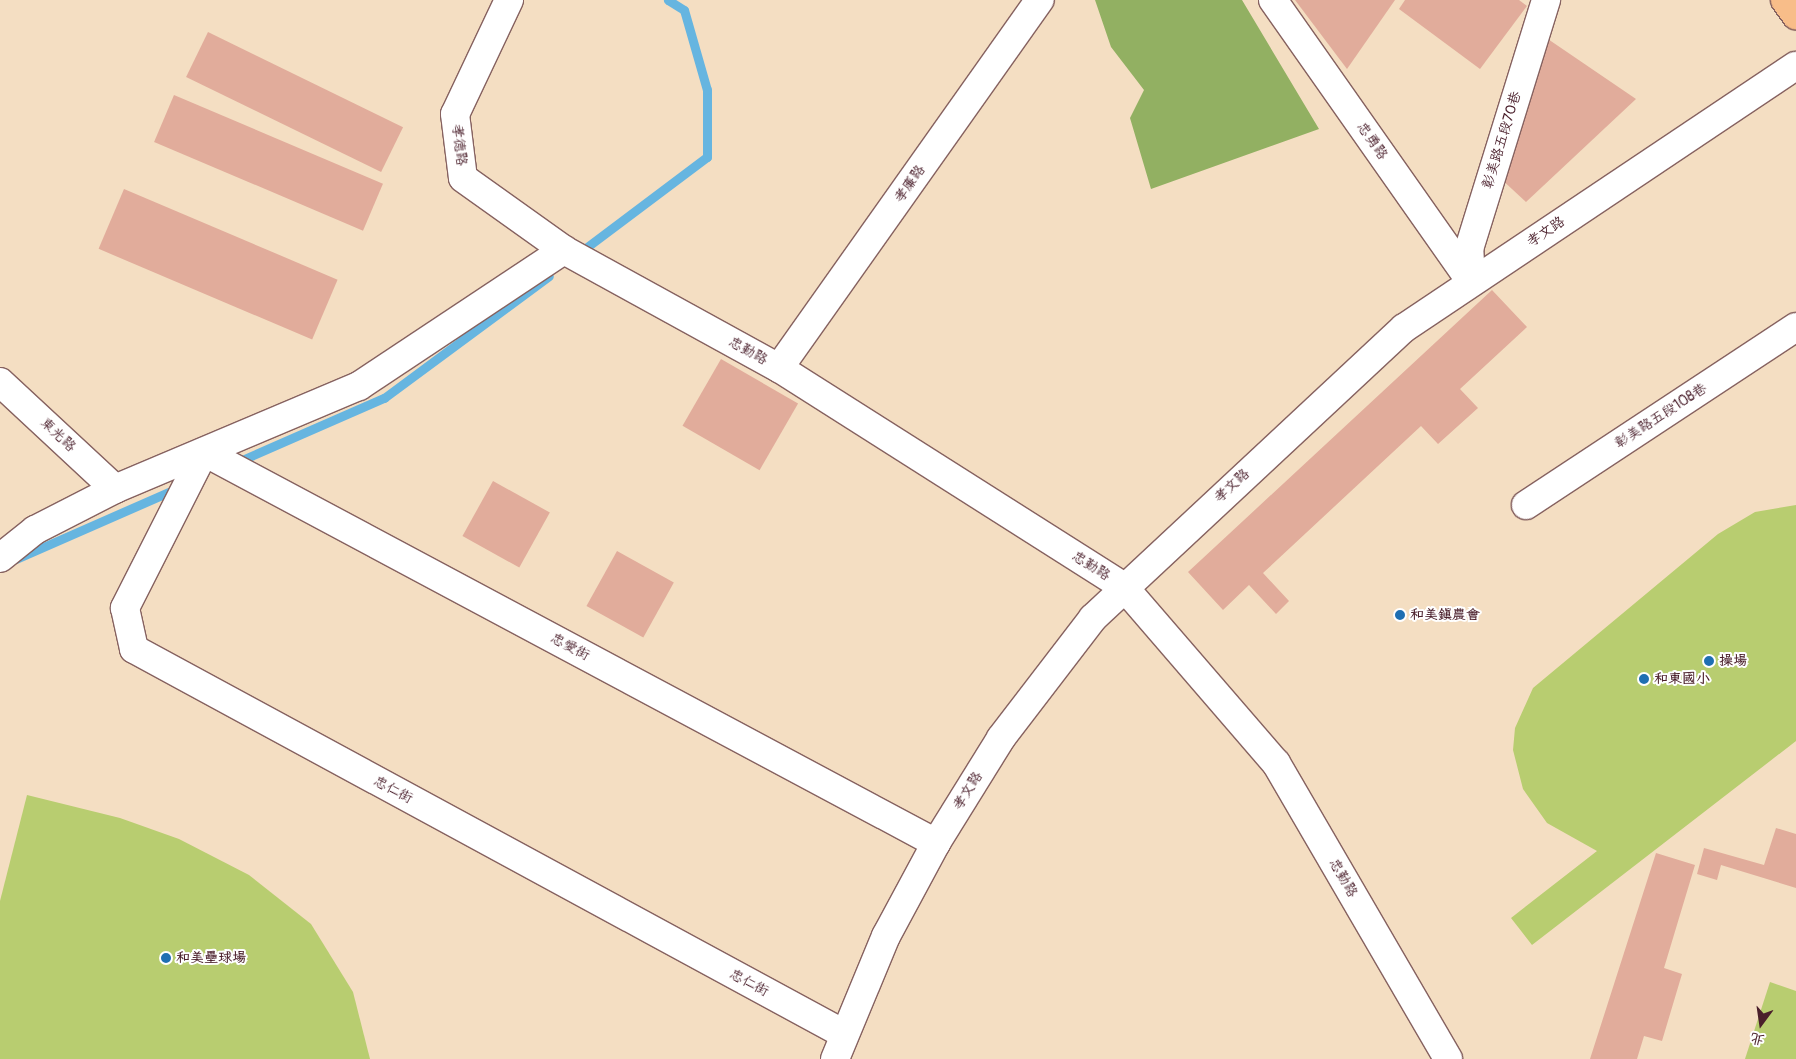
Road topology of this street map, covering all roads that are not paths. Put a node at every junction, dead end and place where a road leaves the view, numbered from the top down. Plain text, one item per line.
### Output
1 (509, 0) edge
2 (1040, 0) edge
3 (1273, 0) edge
4 (1546, 0) edge
5 (1785, 0) edge
6 (1796, 15) edge
7 (1796, 66) edge
8 (564, 250) junction
9 (1472, 282) junction
10 (1796, 328) edge
11 (779, 368) junction
12 (0, 382) edge
13 (204, 452) junction
14 (115, 489) junction
15 (1526, 505) dead end
16 (0, 558) edge
17 (1123, 586) junction
18 (936, 843) junction
19 (844, 1034) junction
20 (835, 1059) edge
21 (1448, 1059) edge

1 - 8 street, 孝德路
2 - 11 street, 孝廉路
3 - 9 street, 忠勇路
4 - 9 street, 彰美路五段70巷
5 - 6 main road
7 - 9 street, 孝文路
8 - 11 street, 忠勤路
8 - 13 street
9 - 17 street, 孝文路
10 - 15 street, 彰美路五段108巷
11 - 17 street, 忠勤路
12 - 14 street, 東光路
13 - 14 street
13 - 18 street, 忠愛街
13 - 19 street, 忠仁街
14 - 16 street
17 - 18 street, 孝文路
17 - 21 street, 忠勤路
18 - 19 street, 孝文路
19 - 20 street, 孝文路

